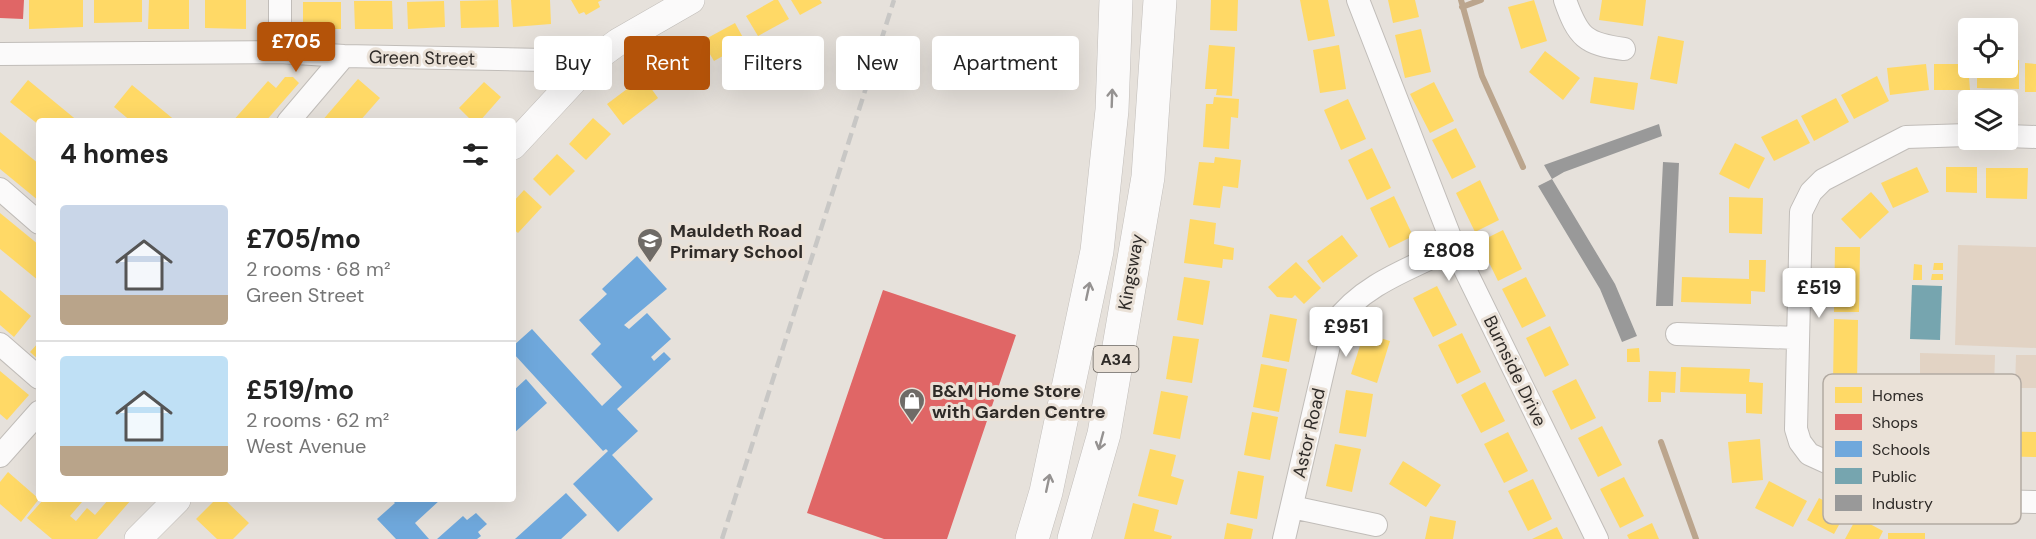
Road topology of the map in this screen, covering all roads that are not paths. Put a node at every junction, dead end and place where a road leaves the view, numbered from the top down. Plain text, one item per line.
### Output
1 (280, 0) edge
2 (691, 0) edge
3 (1116, 0) edge
4 (1160, 0) edge
5 (1358, 0) edge
6 (1564, 0) edge
7 (612, 46) edge
8 (1624, 49) dead end
9 (280, 52) junction
10 (0, 54) edge
11 (344, 56) junction
12 (534, 60) edge
13 (565, 90) edge
14 (291, 118) edge
15 (1958, 135) edge
16 (2018, 136) edge
17 (2036, 137) edge
18 (516, 143) edge
19 (0, 189) edge
20 (36, 220) edge
21 (1454, 247) junction
22 (1677, 334) dead end
23 (1798, 338) junction
24 (0, 344) edge
25 (36, 375) edge
26 (36, 415) edge
27 (0, 456) edge
28 (1823, 460) edge
29 (175, 502) edge
30 (2021, 502) edge
31 (2036, 502) edge
32 (1292, 507) junction
33 (1376, 525) dead end
34 (138, 539) edge
35 (1032, 539) edge
36 (1074, 539) edge
37 (1284, 539) edge
38 (1597, 539) edge

1 - 9 street
2 - 7 street
35 -> 3 highway, Kingsway / A34
4 -> 36 highway, Kingsway / A34
5 - 21 street, Burnside Drive
6 - 8 street
9 - 10 street, Green Street
9 - 11 street, Green Street
11 - 12 street, Green Street
11 - 14 street
13 - 18 street
15 - 23 street
16 - 17 street
19 - 20 street
21 - 32 street, Astor Road
21 - 38 street, Burnside Drive
22 - 23 street
23 - 28 street
24 - 25 street
26 - 27 street
29 - 34 street
30 - 31 street
32 - 33 street
32 - 37 street, Astor Road

